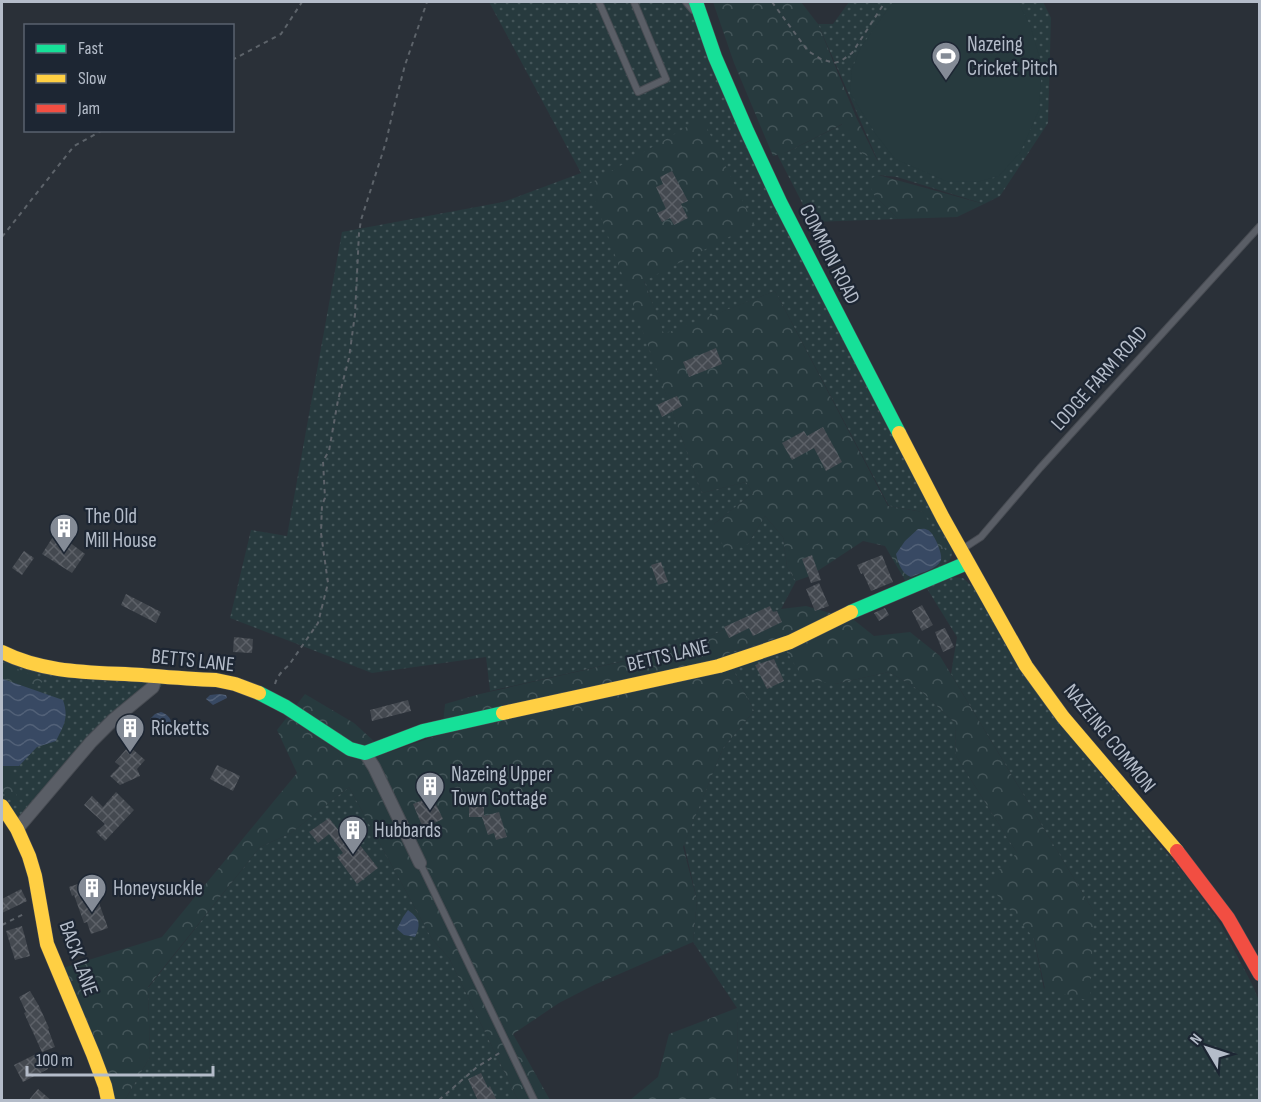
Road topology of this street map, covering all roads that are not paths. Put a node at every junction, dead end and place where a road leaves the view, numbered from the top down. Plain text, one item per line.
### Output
1 (599, 2) edge
2 (634, 2) edge
3 (686, 2) edge
4 (696, 2) edge
5 (702, 19) junction
6 (1260, 226) edge
7 (943, 518) joint
8 (964, 557) junction
9 (2, 652) edge
10 (156, 676) junction
11 (365, 753) junction
12 (2, 806) edge
13 (17, 828) junction
14 (420, 863) joint
15 (1260, 974) edge
16 (108, 1101) edge
17 (534, 1101) edge

1 - 2 lane
3 - 5 lane
4 - 5 street, COMMON ROAD
5 - 7 street, COMMON ROAD
6 - 8 lane, LODGE FARM ROAD
7 - 8 street, NAZEING COMMON
8 - 11 street, BETTS LANE
8 - 15 street, NAZEING COMMON
9 - 10 street, BETTS LANE
10 - 11 street, BETTS LANE
10 - 13 street
11 - 14 street
12 - 13 street, BACK LANE
13 - 16 street, BACK LANE
14 - 17 lane

